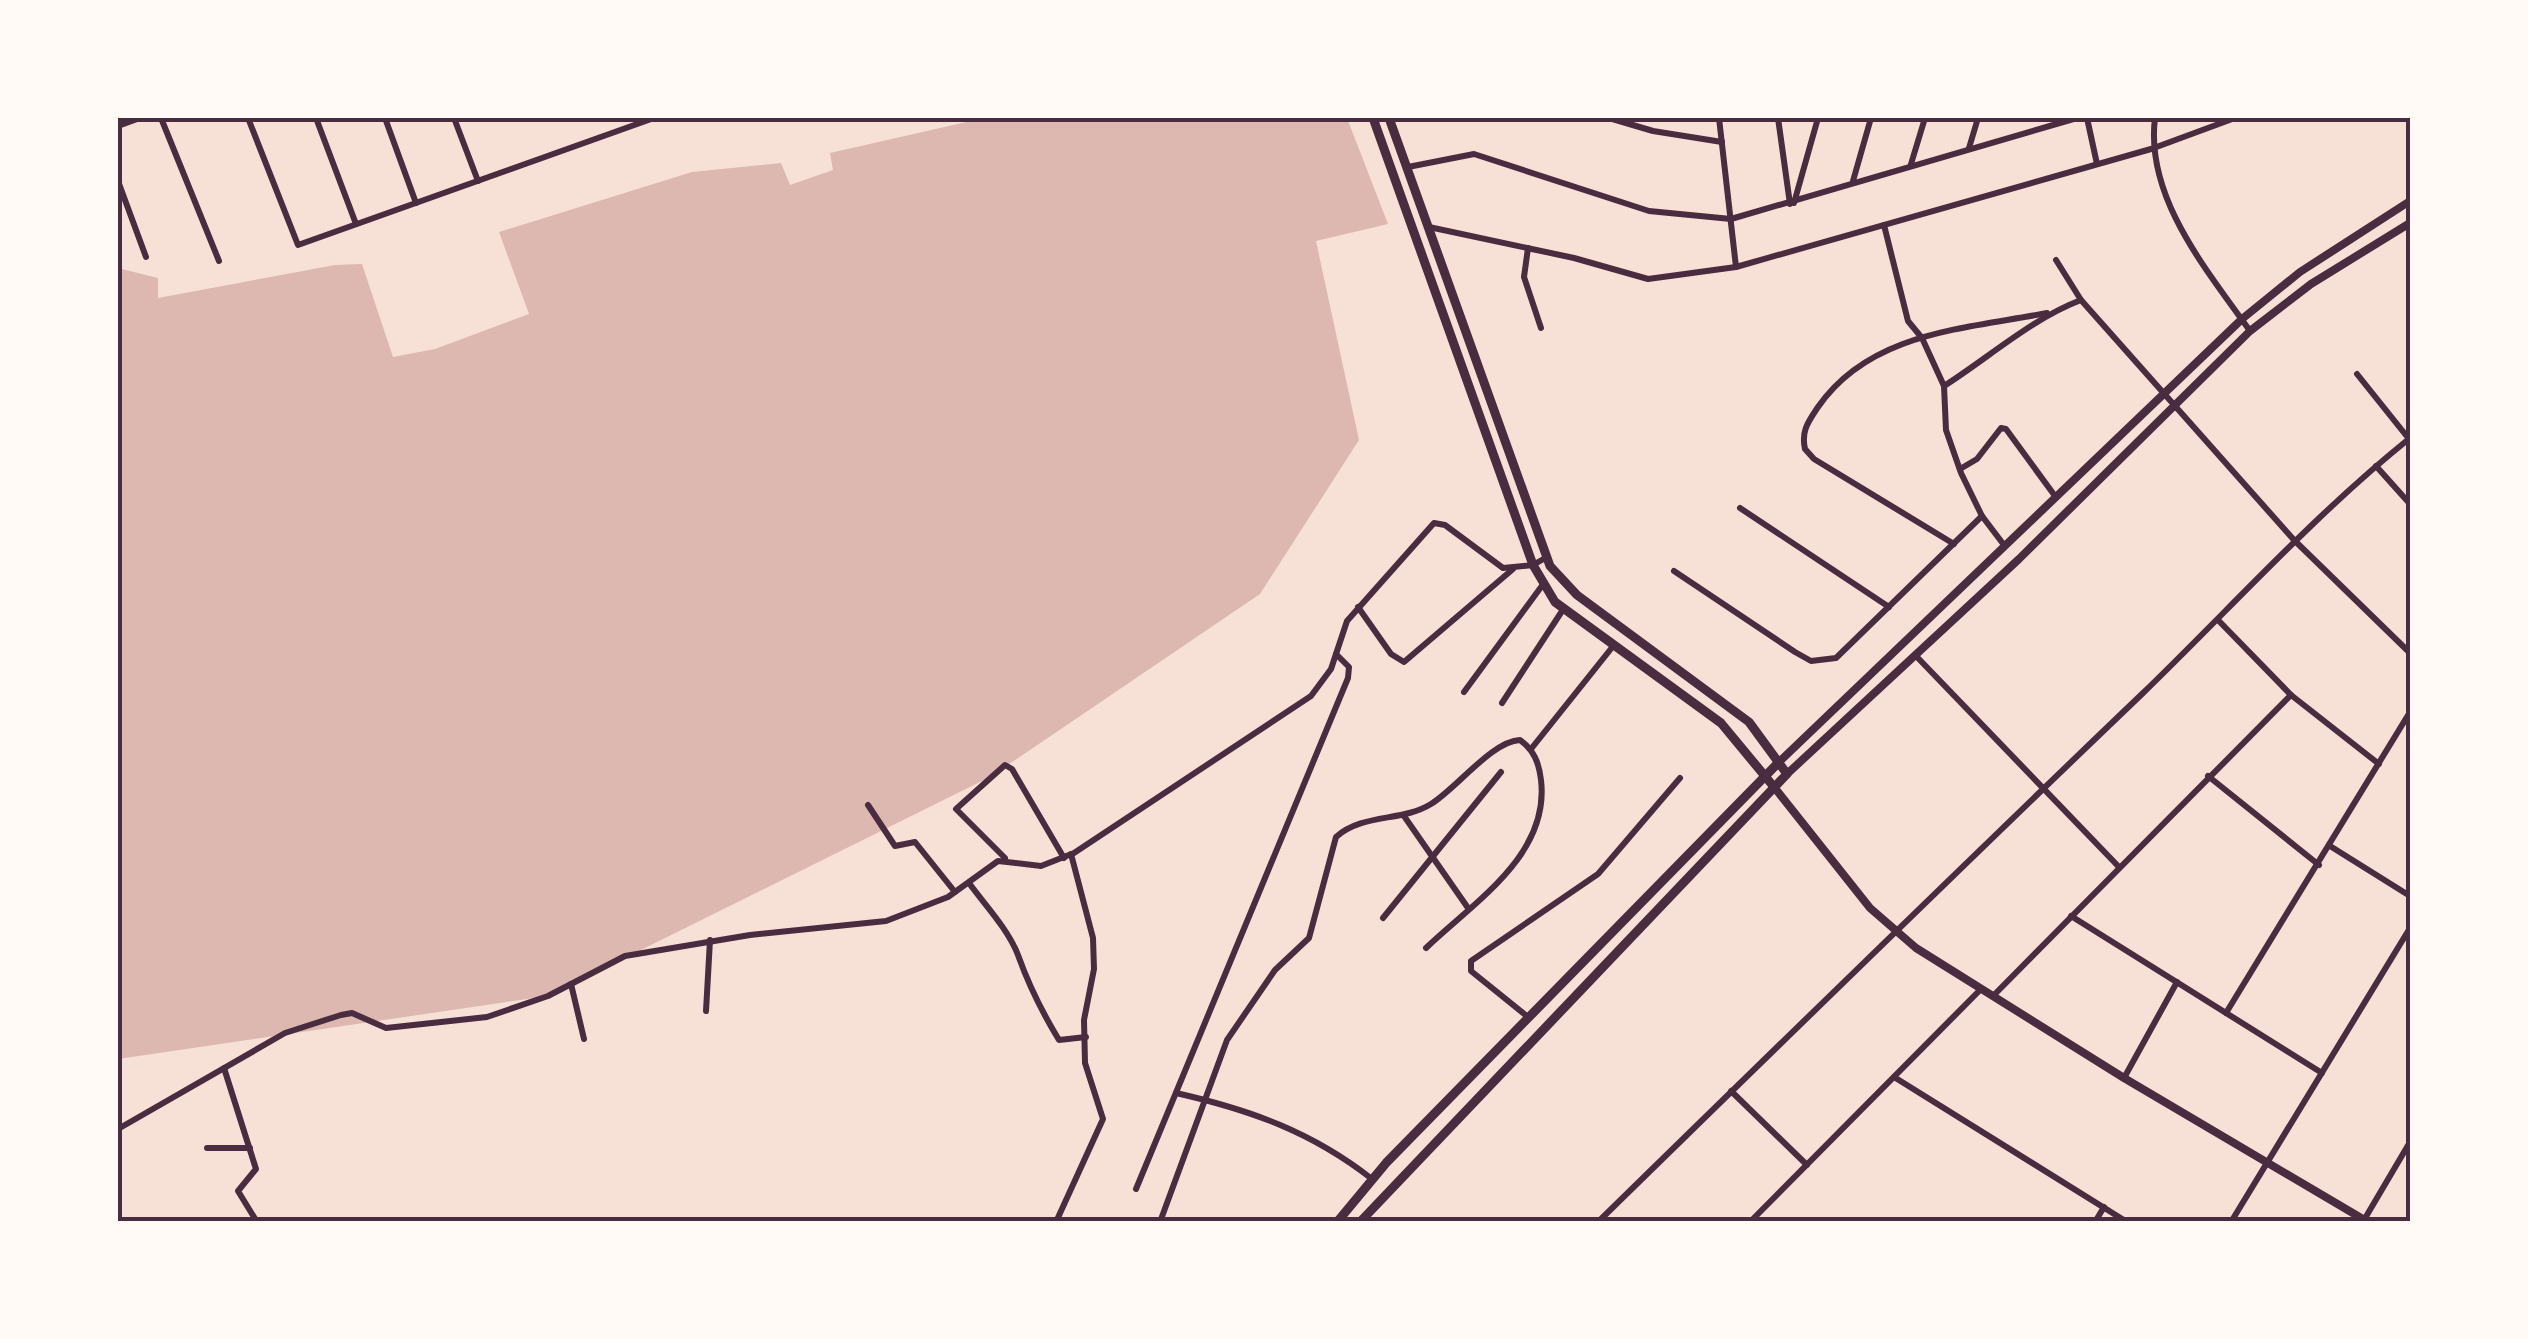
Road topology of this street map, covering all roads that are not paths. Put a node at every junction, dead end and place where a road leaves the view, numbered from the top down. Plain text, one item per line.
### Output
1 (140, 118) edge
2 (161, 118) edge
3 (248, 118) edge
4 (316, 118) edge
5 (386, 118) edge
6 (454, 118) edge
7 (612, 118) edge
8 (654, 118) edge
9 (1373, 118) edge
10 (1389, 118) edge
11 (1609, 118) edge
12 (1719, 118) edge
13 (1778, 118) edge
14 (1818, 118) edge
15 (1871, 118) edge
16 (1925, 118) edge
17 (1978, 118) edge
18 (2036, 118) edge
19 (2077, 118) edge
20 (2087, 118) edge
21 (2154, 118) edge
22 (2235, 118) edge
23 (118, 126) edge
24 (2033, 130) junction
25 (617, 131) junction
26 (1722, 142) junction
27 (1969, 148) junction
28 (2151, 149) junction
29 (1911, 164) junction
30 (2096, 164) junction
31 (1408, 168) junction
32 (118, 181) edge
33 (478, 181) junction
34 (1853, 181) junction
35 (2410, 200) edge
36 (416, 203) junction
37 (1792, 204) junction
38 (1731, 219) junction
39 (2410, 223) edge
40 (356, 224) junction
41 (1884, 225) junction
42 (1429, 227) junction
43 (1528, 248) junction
44 (146, 257) dead end
45 (2056, 260) dead end
46 (219, 261) dead end
47 (1736, 267) junction
48 (2080, 300) junction
49 (2047, 312) junction
50 (2242, 319) junction
51 (1541, 328) dead end
52 (2250, 331) junction
53 (1922, 338) junction
54 (2357, 374) dead end
55 (1944, 386) junction
56 (2164, 390) junction
57 (2179, 406) junction
58 (2410, 439) edge
59 (2376, 466) junction
60 (1960, 469) junction
61 (2055, 496) junction
62 (2410, 504) edge
63 (1740, 508) dead end
64 (1982, 516) junction
65 (2294, 540) junction
66 (1954, 544) junction
67 (2004, 545) junction
68 (1547, 557) junction
69 (1533, 565) junction
70 (1513, 569) junction
71 (1674, 571) dead end
72 (1544, 583) junction
73 (1889, 607) junction
74 (1358, 608) junction
75 (1564, 608) junction
76 (2218, 620) junction
77 (1614, 645) junction
78 (2410, 653) edge
79 (1336, 654) junction
80 (1917, 657) junction
81 (1464, 692) dead end
82 (2292, 695) junction
83 (1502, 703) dead end
84 (2410, 712) edge
85 (1531, 749) junction
86 (1779, 762) junction
87 (2378, 764) junction
88 (1501, 772) dead end
89 (1788, 774) junction
90 (1766, 776) junction
91 (2208, 776) junction
92 (1680, 778) dead end
93 (2045, 786) junction
94 (1774, 787) junction
95 (868, 805) dead end
96 (1404, 816) junction
97 (2330, 846) junction
98 (1068, 856) junction
99 (1005, 858) junction
100 (1431, 859) junction
101 (2319, 865) junction
102 (2119, 868) junction
103 (968, 882) junction
104 (955, 892) junction
105 (2410, 896) edge
106 (1468, 908) junction
107 (2072, 916) junction
108 (1383, 918) dead end
109 (2410, 928) edge
110 (1892, 930) junction
111 (710, 940) junction
112 (1426, 948) dead end
113 (2177, 982) junction
114 (571, 984) junction
115 (1982, 988) junction
116 (1992, 996) junction
117 (706, 1011) dead end
118 (2226, 1013) junction
119 (1528, 1017) junction
120 (1086, 1037) junction
121 (584, 1039) dead end
122 (224, 1068) junction
123 (2322, 1073) junction
124 (1894, 1077) junction
125 (2124, 1078) junction
126 (1731, 1091) junction
127 (1176, 1093) junction
128 (1204, 1099) junction
129 (118, 1129) edge
130 (2410, 1142) edge
131 (207, 1148) dead end
132 (250, 1148) junction
133 (2267, 1163) junction
134 (1806, 1166) junction
135 (1372, 1179) junction
136 (1136, 1189) dead end
137 (2104, 1207) junction
138 (2365, 1221) edge
139 (257, 1222) edge
140 (1056, 1222) edge
141 (1160, 1222) edge
142 (1338, 1222) edge
143 (1360, 1222) edge
144 (1598, 1222) edge
145 (1750, 1222) edge
146 (2095, 1222) edge
147 (2127, 1222) edge
148 (2230, 1222) edge

1 - 23 street
2 - 46 street
3 - 40 street
4 - 40 street
5 - 36 street
6 - 33 street
7 - 25 street
8 - 25 street
9 - 69 main road
10 - 31 main road
11 - 26 street
12 - 26 street
13 - 37 street
14 - 37 street
15 - 34 street
16 - 29 street
17 - 27 street
18 - 24 street
19 - 24 street
20 - 30 street
21 - 28 street
22 - 28 street
24 - 27 street
25 - 33 street
26 - 38 street
27 - 29 street
28 - 30 street
28 - 50 street
29 - 34 street
30 - 41 street
31 - 38 street
31 - 42 main road
32 - 44 street
33 - 36 street
34 - 37 street
35 - 50 street
36 - 40 street
37 - 38 street
38 - 47 street
39 - 52 street
41 - 47 street
41 - 53 street
42 - 43 street
42 - 68 main road
43 - 47 street
43 - 51 street
45 - 48 street
48 - 49 street
48 - 56 street
49 - 53 street
49 - 55 street
50 - 52 street
50 - 56 street
52 - 57 street
53 - 55 street
53 - 66 street
54 - 58 street
55 - 60 street
56 - 57 street
56 - 61 street
57 - 65 street
57 - 80 street
58 - 59 street
59 - 62 street
59 - 65 street
60 - 61 street
60 - 64 street
61 - 67 street
63 - 73 street
64 - 66 street
64 - 67 street
65 - 76 street
65 - 78 street
66 - 73 street
67 - 86 street
68 - 69 street
68 - 86 main road
69 - 70 street
69 - 72 main road
70 - 74 street
70 - 74 street
71 - 73 street
72 - 75 main road
72 - 81 street
74 - 79 street
75 - 77 main road
75 - 83 street
76 - 82 street
76 - 93 street
77 - 85 street
77 - 90 main road
79 - 98 street
79 - 127 street
80 - 89 street
80 - 93 street
82 - 87 street
82 - 91 street
84 - 87 street
85 - 96 street
85 - 106 street
86 - 89 main road
86 - 90 main road
87 - 97 street
88 - 100 street
89 - 94 main road
90 - 94 main road
90 - 119 main road
91 - 101 street
91 - 102 street
92 - 119 street
93 - 102 street
93 - 110 street
94 - 110 street
94 - 143 main road
95 - 104 street
96 - 100 street
96 - 128 street
97 - 101 street
97 - 105 street
98 - 99 street
98 - 99 street
98 - 120 street
99 - 103 street
100 - 106 street
100 - 108 street
101 - 118 street
102 - 107 street
103 - 104 street
103 - 120 street
104 - 111 street
106 - 112 street
107 - 113 street
107 - 116 street
109 - 123 street
110 - 115 street
110 - 126 street
111 - 114 street
111 - 117 street
113 - 118 street
113 - 125 street
114 - 121 street
114 - 122 street
115 - 116 street
115 - 124 street
116 - 125 street
118 - 123 street
119 - 135 main road
120 - 140 street
122 - 129 street
122 - 132 street
123 - 133 street
124 - 134 street
124 - 137 street
125 - 133 street
126 - 134 street
126 - 144 street
127 - 128 street
127 - 136 street
128 - 135 street
128 - 141 street
130 - 138 street
131 - 132 street
132 - 139 street
133 - 138 street
133 - 148 street
134 - 145 street
135 - 142 main road
137 - 146 street
137 - 147 street

